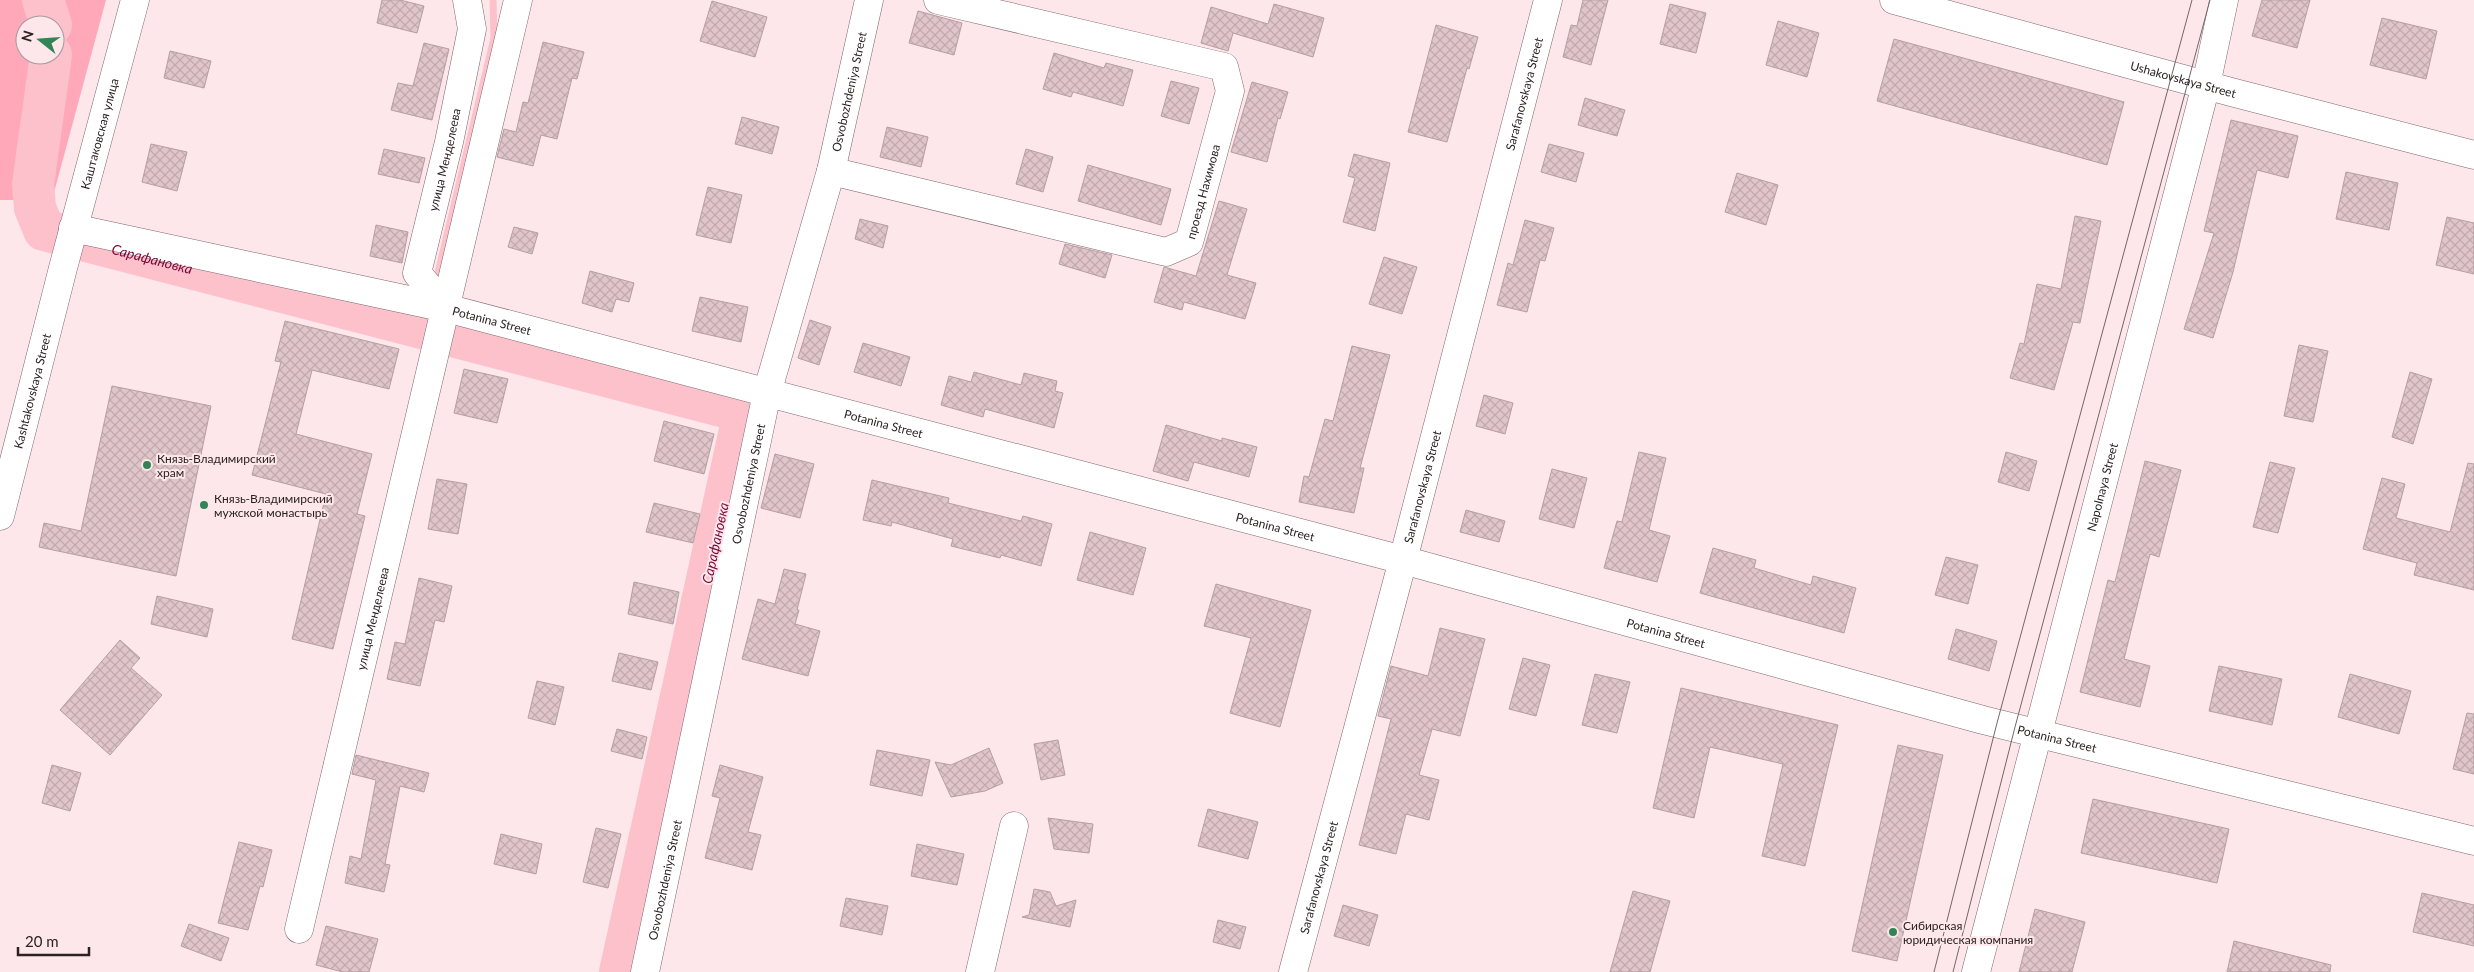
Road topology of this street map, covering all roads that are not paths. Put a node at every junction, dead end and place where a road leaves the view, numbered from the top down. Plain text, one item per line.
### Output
1 (135, 0) edge
2 (467, 0) edge
3 (518, 0) edge
4 (869, 0) edge
5 (938, 0) edge
6 (1548, 0) edge
7 (1894, 0) edge
8 (2224, 0) edge
9 (2206, 85) junction
10 (2474, 155) edge
11 (831, 171) junction
12 (73, 228) junction
13 (62, 268) joint
14 (446, 308) junction
15 (767, 393) junction
16 (0, 516) edge
17 (1403, 560) junction
18 (2038, 733) junction
19 (1014, 826) dead end
20 (2474, 841) edge
21 (299, 929) dead end
22 (644, 972) edge
23 (980, 972) edge
24 (1293, 972) edge
25 (1976, 972) edge

1 - 12 street, Каштаковская улица
2 - 14 street, улица Менделеева
3 - 14 street, улица Менделеева
4 - 11 street, Osvobozhdeniya Street
5 - 11 street, проезд Нахимова
6 - 17 street, Sarafanovskaya Street
7 - 9 street, Ushakovskaya Street
8 - 9 street, Napolnaya Street
9 - 10 street, Ushakovskaya Street
9 - 18 street, Napolnaya Street
11 - 15 street, Osvobozhdeniya Street
12 - 13 street, Каштаковская улица
12 - 14 street, Potanina Street
13 - 16 street, Kashtakovskaya Street
14 - 15 street, Potanina Street
14 - 21 street, улица Менделеева
15 - 17 street, Potanina Street
15 - 22 street, Osvobozhdeniya Street
17 - 18 street, Potanina Street
17 - 24 street, Sarafanovskaya Street
18 - 20 street, Potanina Street
18 - 25 street, Napolnaya Street
19 - 23 street

